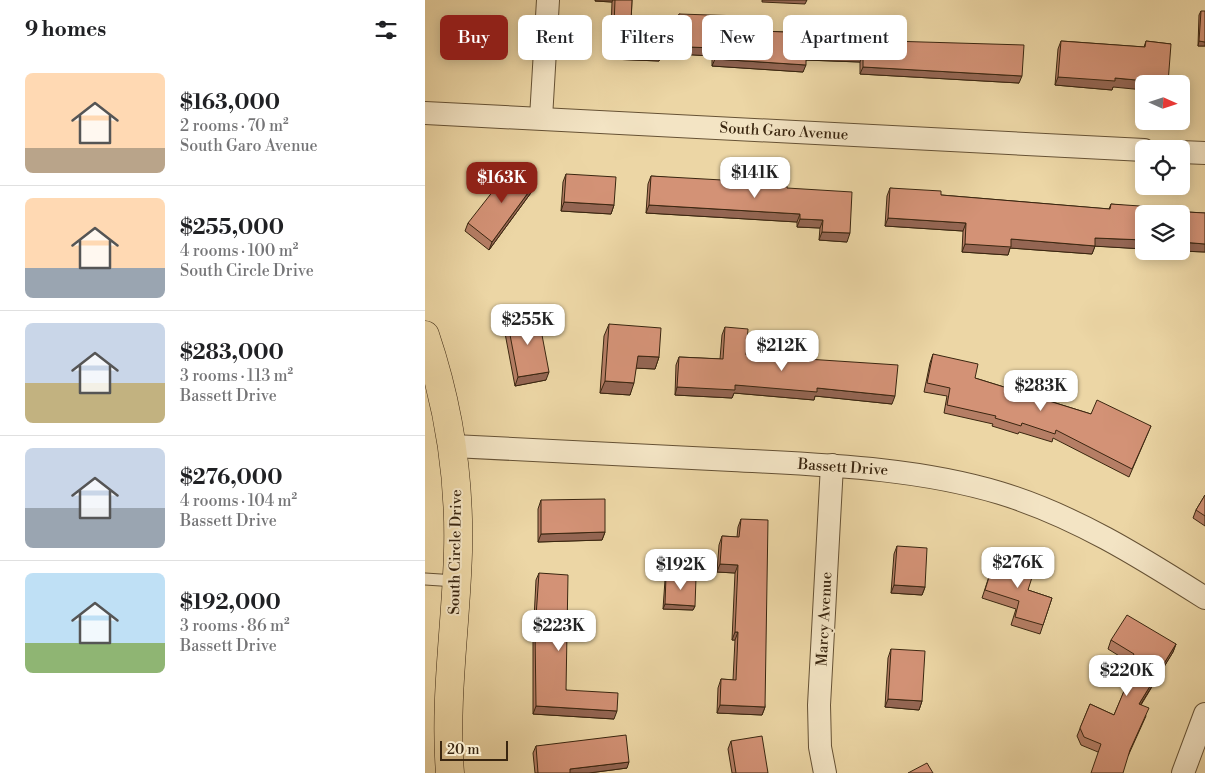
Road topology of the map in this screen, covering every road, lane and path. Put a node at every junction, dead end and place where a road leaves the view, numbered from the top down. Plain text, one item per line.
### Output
1 (548, 0) edge
2 (425, 113) edge
3 (541, 118) junction
4 (1135, 150) edge
5 (1190, 152) edge
6 (1205, 153) edge
7 (425, 335) edge
8 (453, 446) junction
9 (832, 465) junction
10 (425, 579) edge
11 (456, 581) junction
12 (1205, 598) edge
13 (1205, 714) edge
14 (450, 773) edge
15 (825, 773) edge
16 (1183, 773) edge

1 - 3 street
2 - 3 street, South Garo Avenue
3 - 4 street, South Garo Avenue
5 - 6 street
7 - 8 main road, South Circle Drive
8 - 9 street, Bassett Drive
8 - 11 main road, South Circle Drive
9 - 12 street, Bassett Drive
9 - 15 street, Marcy Avenue
10 - 11 lane
11 - 14 main road, South Circle Drive
13 - 16 street

